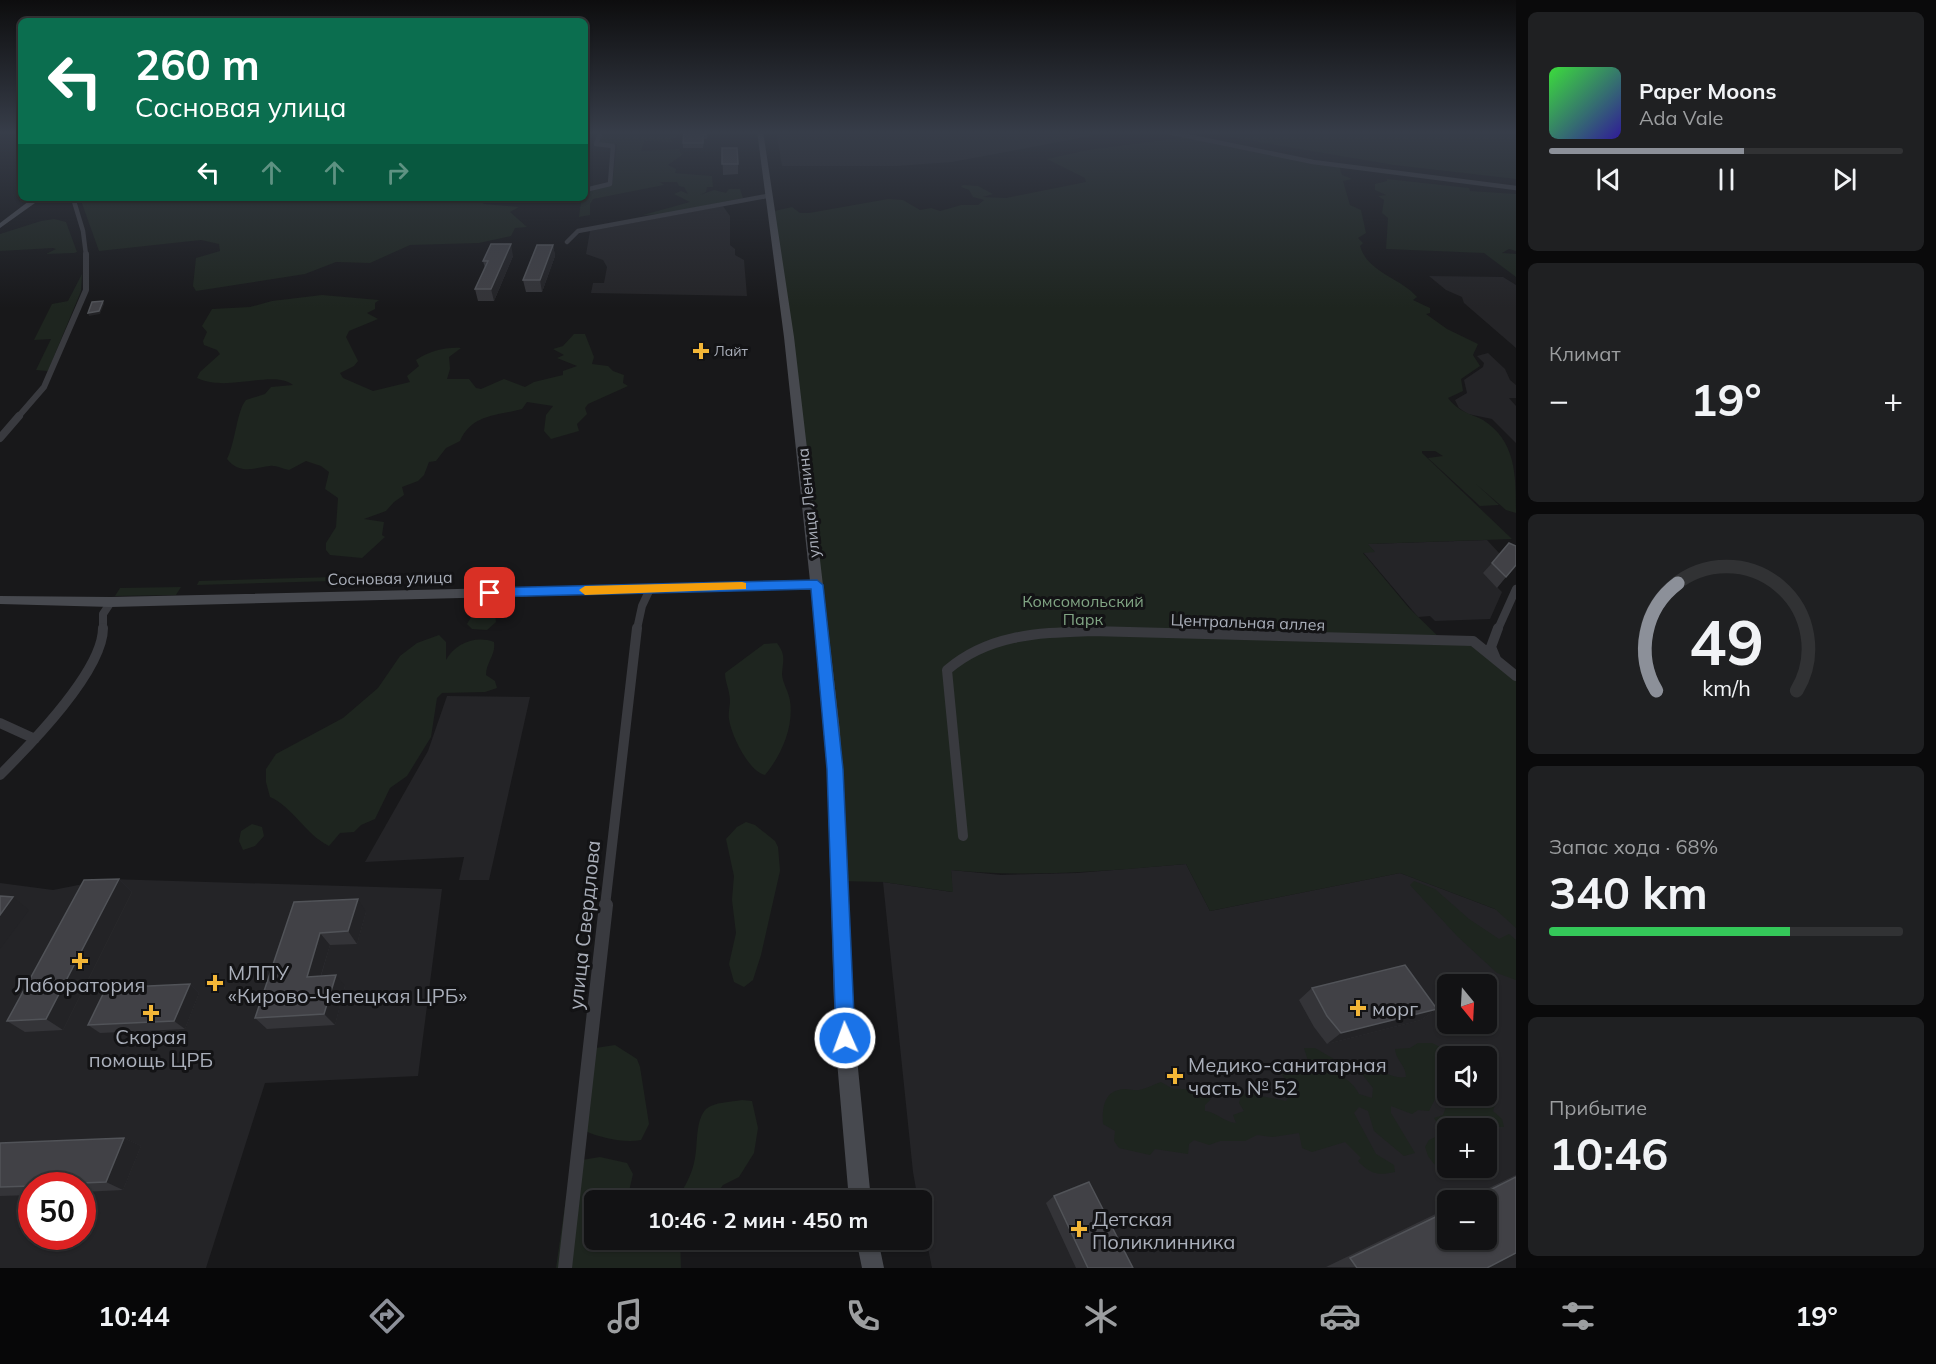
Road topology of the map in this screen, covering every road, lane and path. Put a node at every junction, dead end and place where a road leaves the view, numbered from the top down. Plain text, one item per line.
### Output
1 (766, 190) edge
2 (767, 196) junction
3 (34, 201) edge
4 (75, 201) edge
5 (0, 226) edge
6 (567, 242) dead end
7 (0, 438) edge
8 (817, 585) junction
9 (650, 589) junction
10 (1516, 589) edge
11 (0, 600) edge
12 (111, 602) junction
13 (1497, 661) junction
14 (1516, 676) edge
15 (0, 723) edge
16 (36, 739) junction
17 (0, 775) edge
18 (963, 836) dead end
19 (859, 1190) edge
20 (869, 1250) edge
21 (566, 1268) edge
22 (873, 1268) edge

1 - 2 main road, улица Ленина
2 - 6 street
2 - 8 main road, улица Ленина
3 - 5 main road
4 - 7 street
8 - 9 main road, Сосновая улица
8 - 19 main road, улица Ленина
9 - 12 main road, Сосновая улица
9 - 21 street, улица Свердлова
10 - 13 street
11 - 12 main road, Сосновая улица
12 - 16 street
13 - 14 street
13 - 18 street, Центральная аллея
15 - 16 street
16 - 17 street
20 - 22 main road

